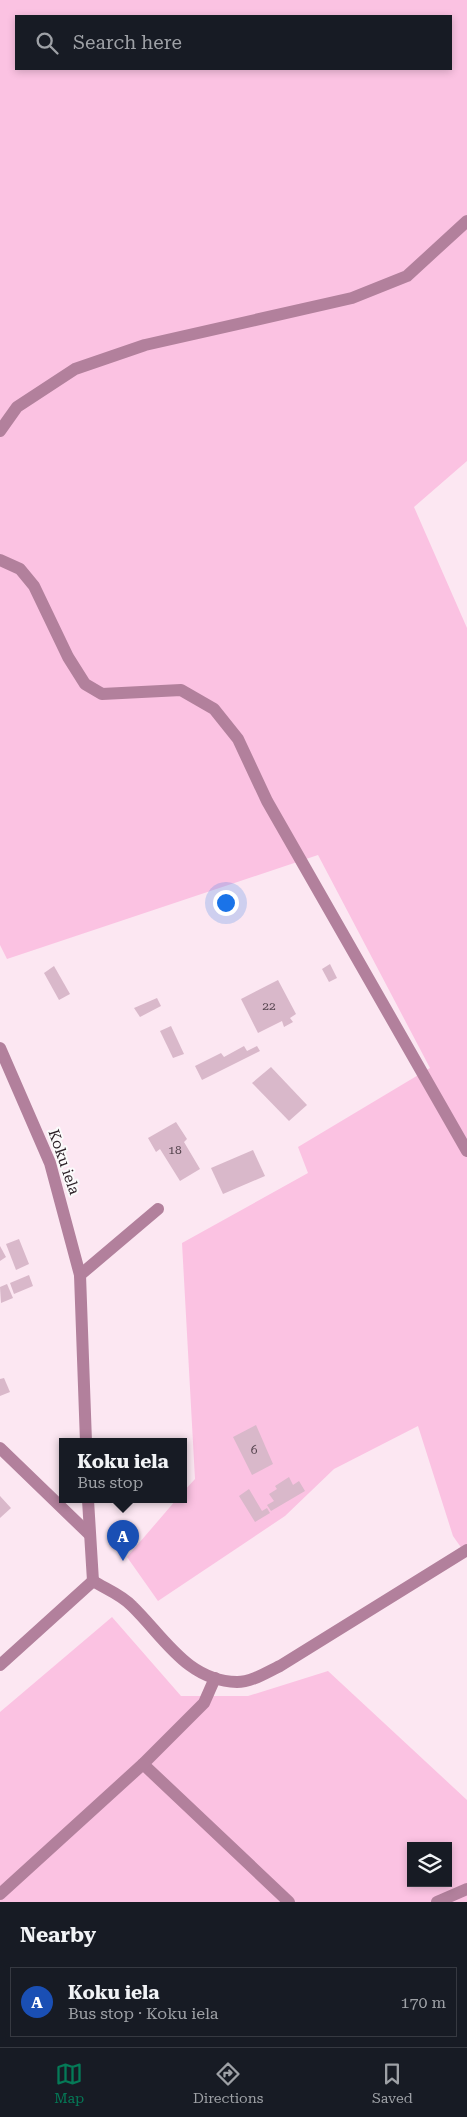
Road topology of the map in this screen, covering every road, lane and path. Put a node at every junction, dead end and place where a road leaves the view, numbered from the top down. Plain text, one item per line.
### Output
1 (467, 221) edge
2 (0, 431) edge
3 (0, 560) edge
4 (0, 1048) edge
5 (467, 1151) edge
6 (158, 1209) dead end
7 (80, 1274) junction
8 (86, 1438) edge
9 (0, 1448) edge
10 (88, 1503) edge
11 (89, 1534) junction
12 (467, 1550) edge
13 (93, 1581) junction
14 (0, 1665) edge
15 (215, 1678) junction
16 (143, 1764) junction
17 (467, 1890) edge
18 (0, 1894) edge
19 (289, 1902) edge
20 (437, 1902) edge

1 - 2 street
3 - 5 street
4 - 7 street, Koku iela
6 - 7 street
7 - 8 street, Koku iela
9 - 11 street
10 - 11 street
11 - 13 street
12 - 15 street
13 - 14 street
13 - 15 street
15 - 16 street
16 - 18 street
16 - 19 street
17 - 20 street

